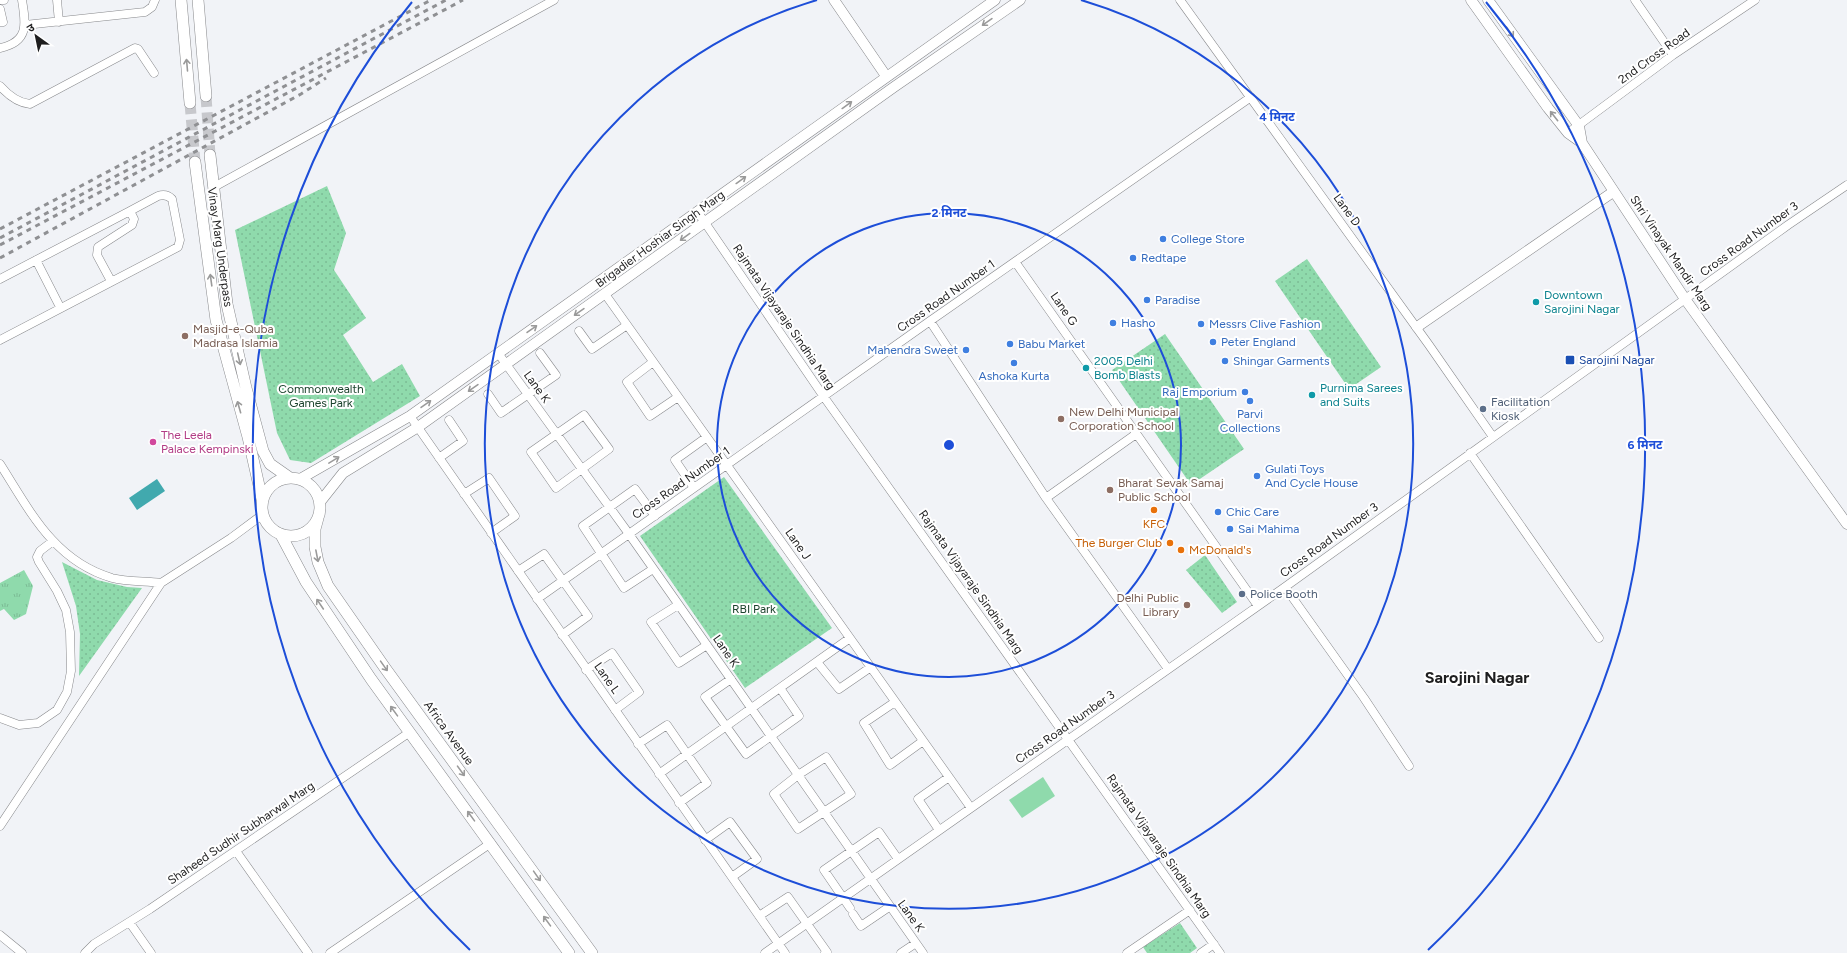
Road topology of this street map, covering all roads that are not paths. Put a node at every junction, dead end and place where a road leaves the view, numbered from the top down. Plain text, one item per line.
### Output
1 (0, 0) edge
2 (4, 0) edge
3 (22, 0) edge
4 (57, 0) edge
5 (155, 0) edge
6 (181, 0) edge
7 (198, 0) edge
8 (554, 0) edge
9 (834, 0) edge
10 (995, 0) edge
11 (1020, 0) edge
12 (1180, 0) edge
13 (1471, 0) edge
14 (1488, 0) edge
15 (1636, 0) edge
16 (1755, 0) edge
17 (0, 9) edge
18 (0, 22) edge
19 (59, 22) junction
20 (25, 25) junction
21 (0, 48) edge
22 (1673, 55) junction
23 (154, 73) dead end
24 (886, 76) junction
25 (0, 86) edge
26 (894, 87) junction
27 (3, 94) edge
28 (206, 96) tunnel mouth
29 (1251, 97) junction
30 (190, 103) tunnel mouth
31 (1579, 126) junction
32 (1568, 133) junction
33 (1582, 143) junction
34 (210, 155) tunnel mouth
35 (195, 162) tunnel mouth
36 (1847, 185) edge
37 (214, 187) junction
38 (1613, 192) junction
39 (130, 210) junction
40 (698, 211) junction
41 (705, 222) junction
42 (36, 260) junction
43 (1016, 263) junction
44 (0, 279) edge
45 (111, 281) junction
46 (605, 294) junction
47 (1685, 299) junction
48 (60, 307) junction
49 (930, 321) junction
50 (627, 325) junction
51 (1417, 327) junction
52 (579, 331) dead end
53 (0, 340) edge
54 (498, 353) junction
55 (540, 353) dead end
56 (653, 362) junction
57 (506, 364) junction
58 (488, 394) dead end
59 (528, 395) junction
60 (678, 397) junction
61 (824, 397) junction
62 (410, 416) junction
63 (449, 420) dead end
64 (418, 427) junction
65 (1136, 434) junction
66 (557, 435) junction
67 (1493, 436) junction
68 (706, 437) junction
69 (1470, 453) junction
70 (439, 458) junction
71 (0, 464) edge
72 (727, 465) junction
73 (582, 470) junction
74 (295, 478) junction
75 (694, 488) junction
76 (464, 494) junction
77 (1046, 498) junction
78 (262, 499) junction
79 (320, 502) junction
80 (609, 506) junction
81 (262, 515) junction
82 (655, 516) junction
83 (318, 518) junction
84 (1847, 524) edge
85 (491, 533) junction
86 (629, 534) junction
87 (281, 535) junction
88 (53, 541) junction
89 (602, 553) junction
90 (654, 569) junction
91 (518, 571) junction
92 (563, 580) junction
93 (160, 583) junction
94 (1285, 587) junction
95 (537, 599) junction
96 (678, 604) junction
97 (1258, 606) junction
98 (562, 635) junction
99 (850, 638) junction
100 (1599, 638) dead end
101 (707, 645) junction
102 (817, 662) junction
103 (870, 667) junction
104 (1168, 669) junction
105 (586, 670) junction
106 (731, 679) junction
107 (780, 688) junction
108 (895, 702) junction
109 (752, 709) junction
110 (615, 710) junction
111 (0, 718) edge
112 (726, 727) junction
113 (410, 732) junction
114 (771, 737) junction
115 (1068, 739) junction
116 (924, 741) junction
117 (638, 744) junction
118 (687, 755) junction
119 (1409, 766) dead end
120 (659, 774) junction
121 (798, 775) junction
122 (949, 777) junction
123 (679, 803) junction
124 (971, 808) junction
125 (824, 813) junction
126 (0, 826) edge
127 (939, 830) junction
128 (706, 840) junction
129 (491, 843) junction
130 (236, 851) junction
131 (850, 851) junction
132 (898, 859) junction
133 (732, 878) junction
134 (870, 879) junction
135 (843, 898) junction
136 (889, 907) junction
137 (1190, 910) junction
138 (759, 916) junction
139 (130, 923) junction
140 (807, 924) junction
141 (0, 935) edge
142 (916, 943) junction
143 (778, 944) junction
144 (1214, 944) junction
145 (1140, 950) edge
146 (22, 953) edge
147 (85, 953) edge
148 (151, 953) edge
149 (308, 953) edge
150 (330, 953) edge
151 (569, 953) edge
152 (592, 953) edge
153 (765, 953) edge
154 (785, 953) edge
155 (825, 953) edge
156 (901, 953) edge
157 (923, 953) edge
158 (1127, 953) edge
159 (1201, 953) edge
160 (1220, 953) edge

1 - 2 street
3 - 20 street
4 - 19 street
5 - 19 street
30 -> 6 main road
7 - 28 main road
8 - 37 street
9 - 24 street
10 - 24 street, Brigadier Hoshiar Singh Marg
11 -> 26 street, Brigadier Hoshiar Singh Marg
12 - 29 street, Lane D
32 -> 13 street, Shri Vinayak Mandir Marg
14 -> 31 street
15 - 22 street
16 - 22 street, 2nd Cross Road
17 - 18 street
19 - 20 street
20 - 21 street
22 - 31 street, 2nd Cross Road
23 - 27 street
24 - 26 street
40 -> 24 street, Brigadier Hoshiar Singh Marg
25 - 27 street
26 - 41 street, Brigadier Hoshiar Singh Marg
29 - 43 street, Cross Road Number 1
29 - 51 street, Lane D
31 - 32 street, 2nd Cross Road
31 - 33 street
32 - 33 street, Shri Vinayak Mandir Marg
33 - 38 street, Shri Vinayak Mandir Marg
34 - 37 main road, Vinay Marg Underpass
78 -> 35 main road, Vinay Marg Underpass
36 - 47 street, Cross Road Number 3
37 -> 74 main road, Vinay Marg Underpass
38 - 47 street, Shri Vinayak Mandir Marg
38 - 51 street
39 - 42 street
39 - 45 street
39 - 45 street
40 - 41 street, Rajmata Vijayaraje Sindhia Marg
54 -> 40 street, Brigadier Hoshiar Singh Marg
41 -> 46 street, Brigadier Hoshiar Singh Marg
41 - 61 street, Rajmata Vijayaraje Sindhia Marg
42 - 44 street
42 - 48 street
43 - 49 street, Cross Road Number 1
43 - 65 street, Lane G
45 - 48 street
46 - 50 street, Lane J
46 -> 57 street, Brigadier Hoshiar Singh Marg
47 - 67 street, Cross Road Number 3
47 - 84 street, Shri Vinayak Mandir Marg
48 - 53 street
49 - 61 street, Cross Road Number 1
49 - 77 street
50 - 52 street
50 - 56 street, Lane J
51 - 67 street, Lane D
54 - 57 street, Lane K
62 -> 54 street, Brigadier Hoshiar Singh Marg
55 - 59 street
56 - 60 street, Lane J
56 - 60 street
57 - 59 street, Lane K
57 -> 64 street, Brigadier Hoshiar Singh Marg
58 - 59 street
59 - 66 street, Lane K
60 - 68 street, Lane J
61 - 72 street, Cross Road Number 1
61 - 115 street, Rajmata Vijayaraje Sindhia Marg
62 - 64 street, Lane L
74 -> 62 street, Brigadier Hoshiar Singh Marg
63 - 70 street
64 - 70 street, Lane L
64 - 79 street, Brigadier Hoshiar Singh Marg
65 - 77 street
65 - 97 street, Lane G
66 - 73 street, Lane K
66 - 73 street
66 - 73 street
67 - 69 street, Cross Road Number 3
68 - 72 street, Lane J
68 - 75 street
69 - 94 street, Cross Road Number 3
69 - 100 street
70 - 76 street, Lane L
71 - 88 street
72 - 75 street, Cross Road Number 1
72 - 99 street, Lane J
73 - 80 street, Lane K
74 - 78 main road
74 - 79 main road
75 - 82 street, Cross Road Number 1
76 - 85 street, Lane L
76 - 85 street
77 - 104 street
78 - 81 main road
79 - 83 main road
80 - 82 street
80 - 86 street, Lane K
80 - 89 street
81 - 87 main road
81 - 93 street
82 - 86 street, Cross Road Number 1
83 - 87 main road
83 -> 152 main road, Africa Avenue
85 - 91 street, Lane L
86 - 89 street, Cross Road Number 1
86 - 90 street, Lane K
113 -> 87 main road
88 - 93 street
88 - 111 street
89 - 90 street
89 - 92 street, Cross Road Number 1
90 - 96 street, Lane K
91 - 92 street
91 - 95 street, Lane L
92 - 95 street, Cross Road Number 1
92 - 98 street
93 - 126 street
94 - 97 street, Cross Road Number 3
94 - 119 street
95 - 98 street, Lane L
96 - 101 street, Lane K
96 - 101 street
97 - 104 street, Cross Road Number 3
98 - 105 street, Lane L
99 - 102 street
99 - 103 street, Lane J
101 - 106 street, Lane K
102 - 103 street
102 - 107 street
103 - 108 street, Lane J
104 - 115 street, Cross Road Number 3
105 - 110 street, Lane L
105 - 110 street
106 - 109 street, Lane K
106 - 112 street
107 - 109 street
107 - 114 street
108 - 116 street, Lane J
108 - 116 street
109 - 112 street
109 - 114 street, Lane K
110 - 117 street, Lane L
112 - 114 street
112 - 118 street
129 -> 113 main road
113 - 130 street, Shaheed Sudhir Subharwal Marg
114 - 121 street, Lane K
115 - 124 street, Cross Road Number 3
115 - 137 street, Rajmata Vijayaraje Sindhia Marg
116 - 122 street, Lane J
117 - 118 street
117 - 120 street, Lane L
118 - 120 street
118 - 123 street
120 - 123 street, Lane L
121 - 125 street, Lane K
121 - 125 street
121 - 125 street
122 - 124 street, Lane J
122 - 127 street
123 - 128 street, Lane L
124 - 127 street, Cross Road Number 3
125 - 131 street, Lane K
127 - 132 street, Cross Road Number 3
128 - 133 street, Lane L
128 - 133 street
129 - 150 street
151 -> 129 main road
130 - 139 street, Shaheed Sudhir Subharwal Marg
130 - 149 street
131 - 132 street
131 - 134 street, Lane K
131 - 135 street
132 - 134 street, Cross Road Number 3
133 - 138 street, Lane L
134 - 135 street, Cross Road Number 3
134 - 136 street, Lane K
135 - 136 street
135 - 140 street, Cross Road Number 3
136 - 142 street, Lane K
137 - 144 street, Rajmata Vijayaraje Sindhia Marg
137 - 145 street
138 - 140 street
138 - 143 street, Lane L
139 - 147 street, Shaheed Sudhir Subharwal Marg
139 - 148 street
140 - 143 street, Cross Road Number 3
140 - 155 street
141 - 146 street
142 - 156 street
142 - 157 street, Lane K
143 - 153 street, Cross Road Number 3
143 - 154 street, Lane L
144 - 159 street
144 - 160 street, Rajmata Vijayaraje Sindhia Marg
145 - 158 street

